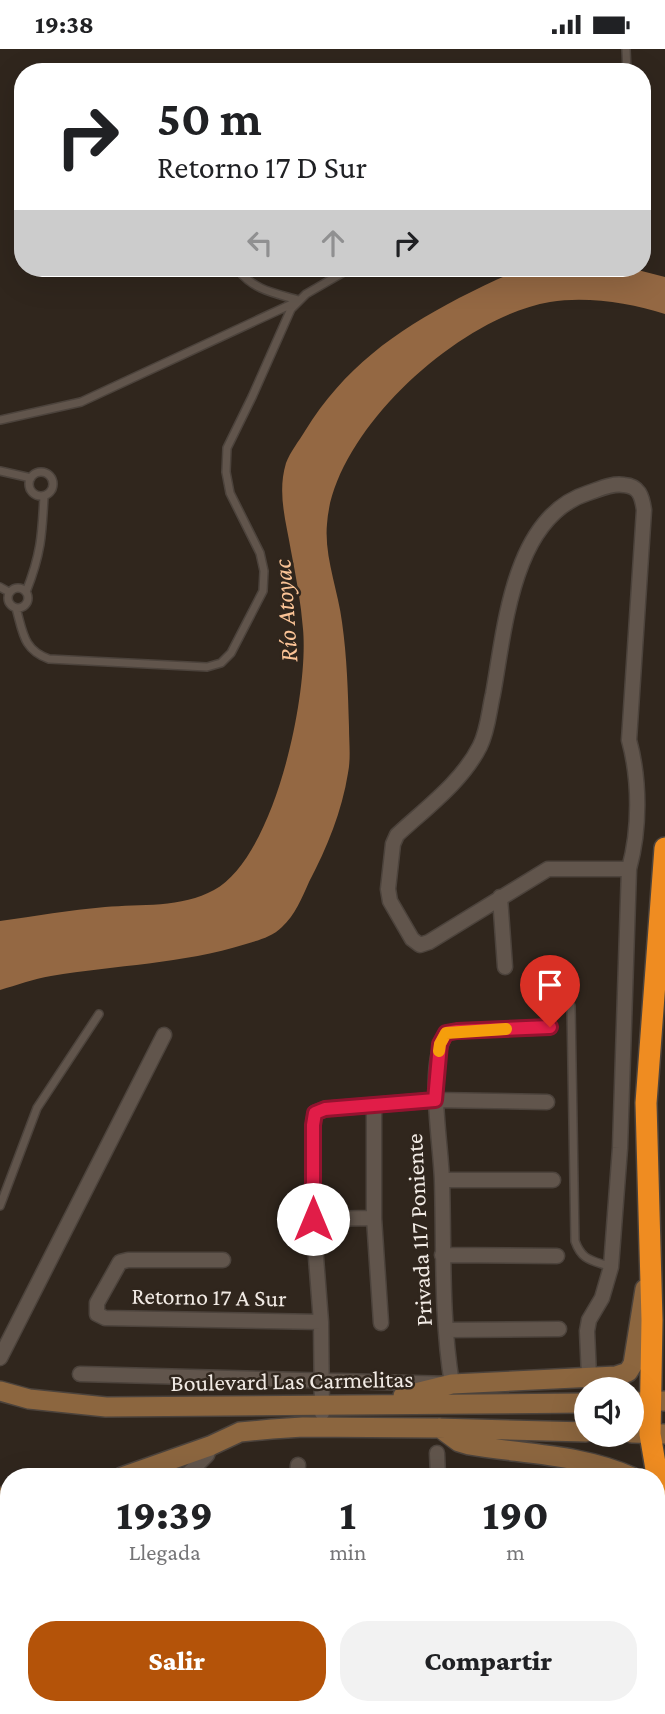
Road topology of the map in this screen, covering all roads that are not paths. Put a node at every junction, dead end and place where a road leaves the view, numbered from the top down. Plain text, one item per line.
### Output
1 (244, 277) edge
2 (336, 277) edge
3 (299, 300) junction
4 (0, 420) edge
5 (0, 471) edge
6 (31, 478) junction
7 (44, 496) junction
8 (0, 587) edge
9 (9, 592) junction
10 (26, 592) junction
11 (16, 608) junction
12 (665, 848) edge
13 (629, 869) junction
14 (500, 897) junction
15 (505, 967) dead end
16 (571, 1006) dead end
17 (99, 1014) dead end
18 (550, 1027) dead end
19 (164, 1035) dead end
20 (435, 1100) junction
21 (547, 1102) dead end
22 (374, 1105) junction
23 (442, 1180) junction
24 (553, 1180) dead end
25 (0, 1206) edge
26 (374, 1218) junction
27 (313, 1219) junction
28 (442, 1255) junction
29 (557, 1256) dead end
30 (222, 1260) dead end
31 (649, 1264) junction
32 (611, 1267) junction
33 (321, 1322) junction
34 (381, 1323) dead end
35 (559, 1329) dead end
36 (446, 1330) junction
37 (0, 1358) edge
38 (80, 1374) dead end
39 (589, 1376) junction
40 (322, 1380) junction
41 (452, 1384) junction
42 (0, 1391) edge
43 (649, 1402) edge
44 (373, 1403) junction
45 (574, 1403) edge
46 (322, 1405) junction
47 (323, 1427) junction
48 (440, 1428) junction
49 (574, 1432) edge
50 (649, 1434) edge
51 (210, 1446) junction
52 (437, 1453) dead end
53 (148, 1468) edge
54 (194, 1468) edge
55 (438, 1468) edge
56 (584, 1468) edge
57 (612, 1468) edge
58 (656, 1468) edge

1 - 3 lane
2 - 3 lane
3 - 4 lane
3 - 11 lane
5 - 6 lane
6 - 7 lane
6 - 7 lane
7 - 10 lane
8 - 9 lane
9 - 10 lane
9 - 11 lane
10 - 11 lane
12 - 31 highway
13 - 14 street
13 - 14 street
13 - 32 street
14 - 15 street
16 - 32 lane
17 - 25 lane
18 - 20 street, Privada 117 Poniente
19 - 37 street
20 - 21 street
20 - 22 street
20 - 23 street, Privada 117 Poniente
22 - 26 street
22 - 27 street
23 - 24 street
23 - 28 street, Privada 117 Poniente
26 - 27 street
26 - 34 street
27 - 33 street
28 - 29 street
28 - 36 street, Privada 117 Poniente
30 - 33 street, Retorno 17 A Sur
31 - 39 main road
31 - 43 highway
32 - 39 street
33 - 40 street
35 - 36 street
36 - 41 street, Privada 117 Poniente
38 - 40 street
39 - 41 main road
40 - 41 street
40 - 46 street
41 - 44 main road
42 - 46 main road, Boulevard Las Carmelitas
43 - 50 highway
44 - 45 main road, Boulevard Las Carmelitas
44 - 46 main road, Boulevard Las Carmelitas
46 - 47 street
47 - 48 main road
47 - 51 main road
48 - 49 main road
48 - 56 main road
50 - 58 highway
51 - 53 main road
51 - 54 street
52 - 55 street
56 - 57 main road

